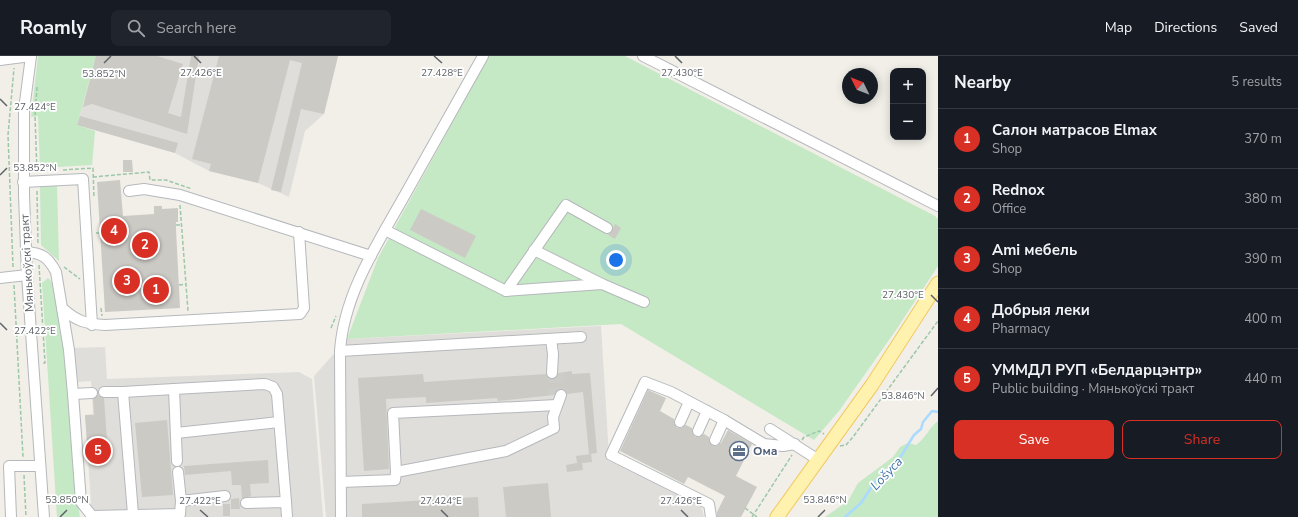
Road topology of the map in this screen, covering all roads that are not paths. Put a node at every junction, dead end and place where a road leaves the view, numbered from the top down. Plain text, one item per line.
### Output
1 (31, 56) edge
2 (483, 56) edge
3 (643, 56) edge
4 (0, 60) edge
5 (23, 182) junction
6 (129, 191) dead end
7 (938, 206) edge
8 (607, 228) dead end
9 (385, 230) junction
10 (298, 232) junction
11 (534, 250) junction
12 (26, 252) junction
13 (371, 256) junction
14 (27, 275) junction
15 (0, 278) edge
16 (938, 283) edge
17 (602, 284) junction
18 (506, 291) junction
19 (644, 302) dead end
20 (62, 308) junction
21 (92, 325) junction
22 (581, 337) dead end
23 (551, 339) junction
24 (340, 351) junction
25 (556, 373) tunnel mouth
26 (174, 389) junction
27 (104, 392) dead end
28 (123, 392) junction
29 (92, 393) dead end
30 (73, 394) junction
31 (689, 402) junction
32 (707, 411) junction
33 (724, 420) junction
34 (279, 422) junction
35 (680, 422) dead end
36 (770, 429) dead end
37 (698, 431) dead end
38 (176, 433) junction
39 (715, 440) dead end
40 (797, 445) junction
41 (817, 459) junction
42 (177, 461) dead end
43 (40, 466) junction
44 (178, 472) dead end
45 (396, 472) junction
46 (341, 482) junction
47 (225, 496) dead end
48 (181, 501) junction
49 (286, 502) junction
50 (246, 503) dead end
51 (133, 514) junction
52 (11, 517) edge
53 (44, 517) edge
54 (288, 517) edge
55 (341, 517) edge
56 (711, 517) edge
57 (777, 517) edge

1 - 4 street
1 - 5 street, Мянькоўскі тракт
2 - 9 street
3 - 7 street
5 - 12 street, Мянькоўскі тракт
5 - 21 street
6 - 10 street
8 - 11 street
9 - 13 street
9 - 18 street
10 - 13 street
10 - 21 street
11 - 17 street
11 - 18 street
12 - 14 street, Мянькоўскі тракт
12 - 20 street
13 - 24 street
14 - 15 street
14 - 43 street, Мянькоўскі тракт
16 - 41 main road
17 - 18 street
17 - 19 street
20 - 21 street
20 - 30 street
22 - 23 street
23 - 24 street
23 - 25 street
24 - 46 street
26 - 28 street
26 - 34 street
26 - 38 street
27 - 28 street
28 - 51 street
29 - 30 street
30 - 51 street
31 - 32 street
31 - 35 street
31 - 56 street
32 - 33 street
32 - 37 street
33 - 39 street
33 - 40 street
34 - 38 street
34 - 49 street
36 - 40 street
38 - 42 street
40 - 41 street
41 - 57 main road
43 - 52 street
43 - 53 street, Мянькоўскі тракт
44 - 48 street
45 - 45 street
45 - 46 street
46 - 55 street
47 - 48 street
48 - 51 street
49 - 50 street
49 - 54 street

